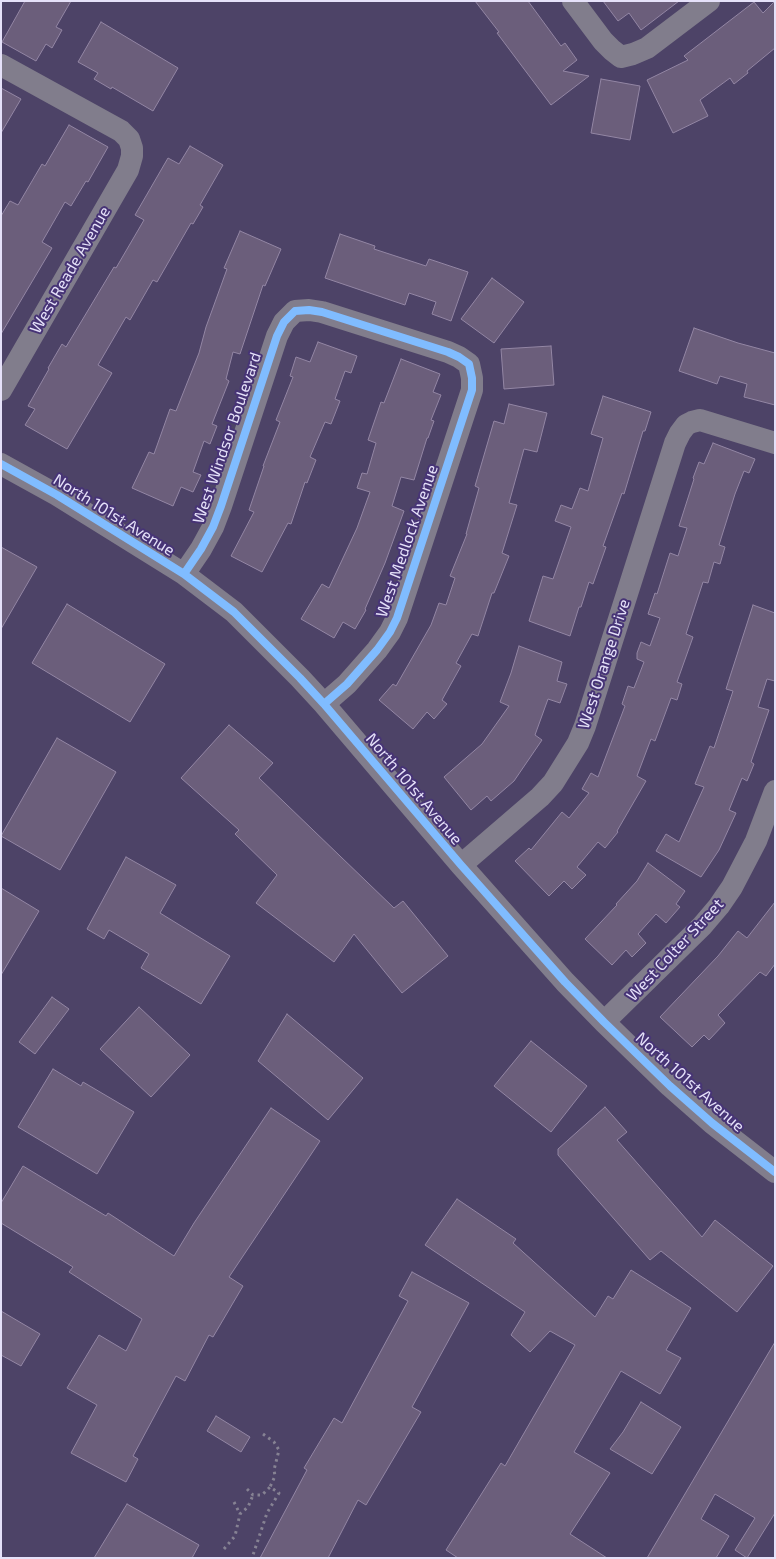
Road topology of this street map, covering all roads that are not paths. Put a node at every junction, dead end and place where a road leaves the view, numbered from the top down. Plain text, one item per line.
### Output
1 (574, 1) edge
2 (708, 1) edge
3 (1, 65) edge
4 (295, 311) joint
5 (1, 390) edge
6 (775, 443) edge
7 (1, 464) edge
8 (184, 574) junction
9 (324, 704) junction
10 (775, 790) edge
11 (461, 865) junction
12 (604, 1022) junction
13 (775, 1172) edge

1 - 2 street
3 - 5 street, West Reade Avenue
4 - 8 street, West Windsor Boulevard
4 - 9 street, West Medlock Avenue
6 - 11 street, West Orange Drive
7 - 8 street, North 101st Avenue
8 - 9 street, North 101st Avenue
9 - 11 street, North 101st Avenue
10 - 12 street, West Colter Street
11 - 12 street, North 101st Avenue
12 - 13 street, North 101st Avenue

